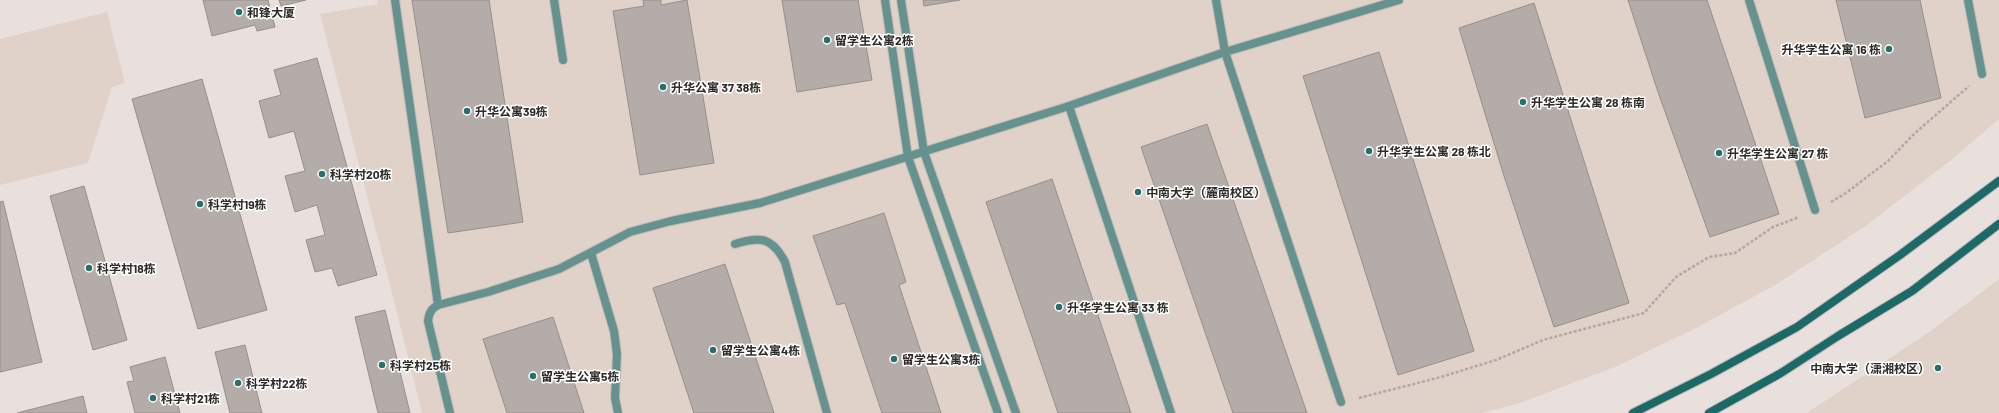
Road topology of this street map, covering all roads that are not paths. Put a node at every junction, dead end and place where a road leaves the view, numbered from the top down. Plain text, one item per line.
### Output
1 (395, 0) edge
2 (554, 0) edge
3 (885, 0) edge
4 (901, 0) edge
5 (1216, 0) edge
6 (1399, 0) edge
7 (1749, 0) edge
8 (1968, 0) edge
9 (1225, 52) junction
10 (563, 60) dead end
11 (1982, 74) road end
12 (1069, 106) junction
13 (924, 152) junction
14 (908, 156) junction
15 (1999, 181) edge
16 (1815, 210) road end
17 (1999, 224) edge
18 (735, 244) dead end
19 (591, 253) junction
20 (438, 305) junction
21 (1341, 402) road end
22 (450, 413) edge
23 (618, 413) edge
24 (827, 413) edge
25 (998, 413) edge
26 (1016, 413) edge
27 (1171, 413) edge
28 (1633, 413) edge
29 (1709, 413) edge

1 - 20 street
2 - 10 street
3 - 14 street
4 - 13 street
5 - 9 street
6 - 9 street
7 - 16 street
8 - 11 street
9 - 12 street
9 - 21 street
12 - 13 street
12 - 27 street
13 - 14 street
13 - 26 street
14 - 19 street
14 - 25 street
15 - 28 main road
17 - 29 main road
18 - 24 street
19 - 20 street
19 - 23 street
20 - 22 street

